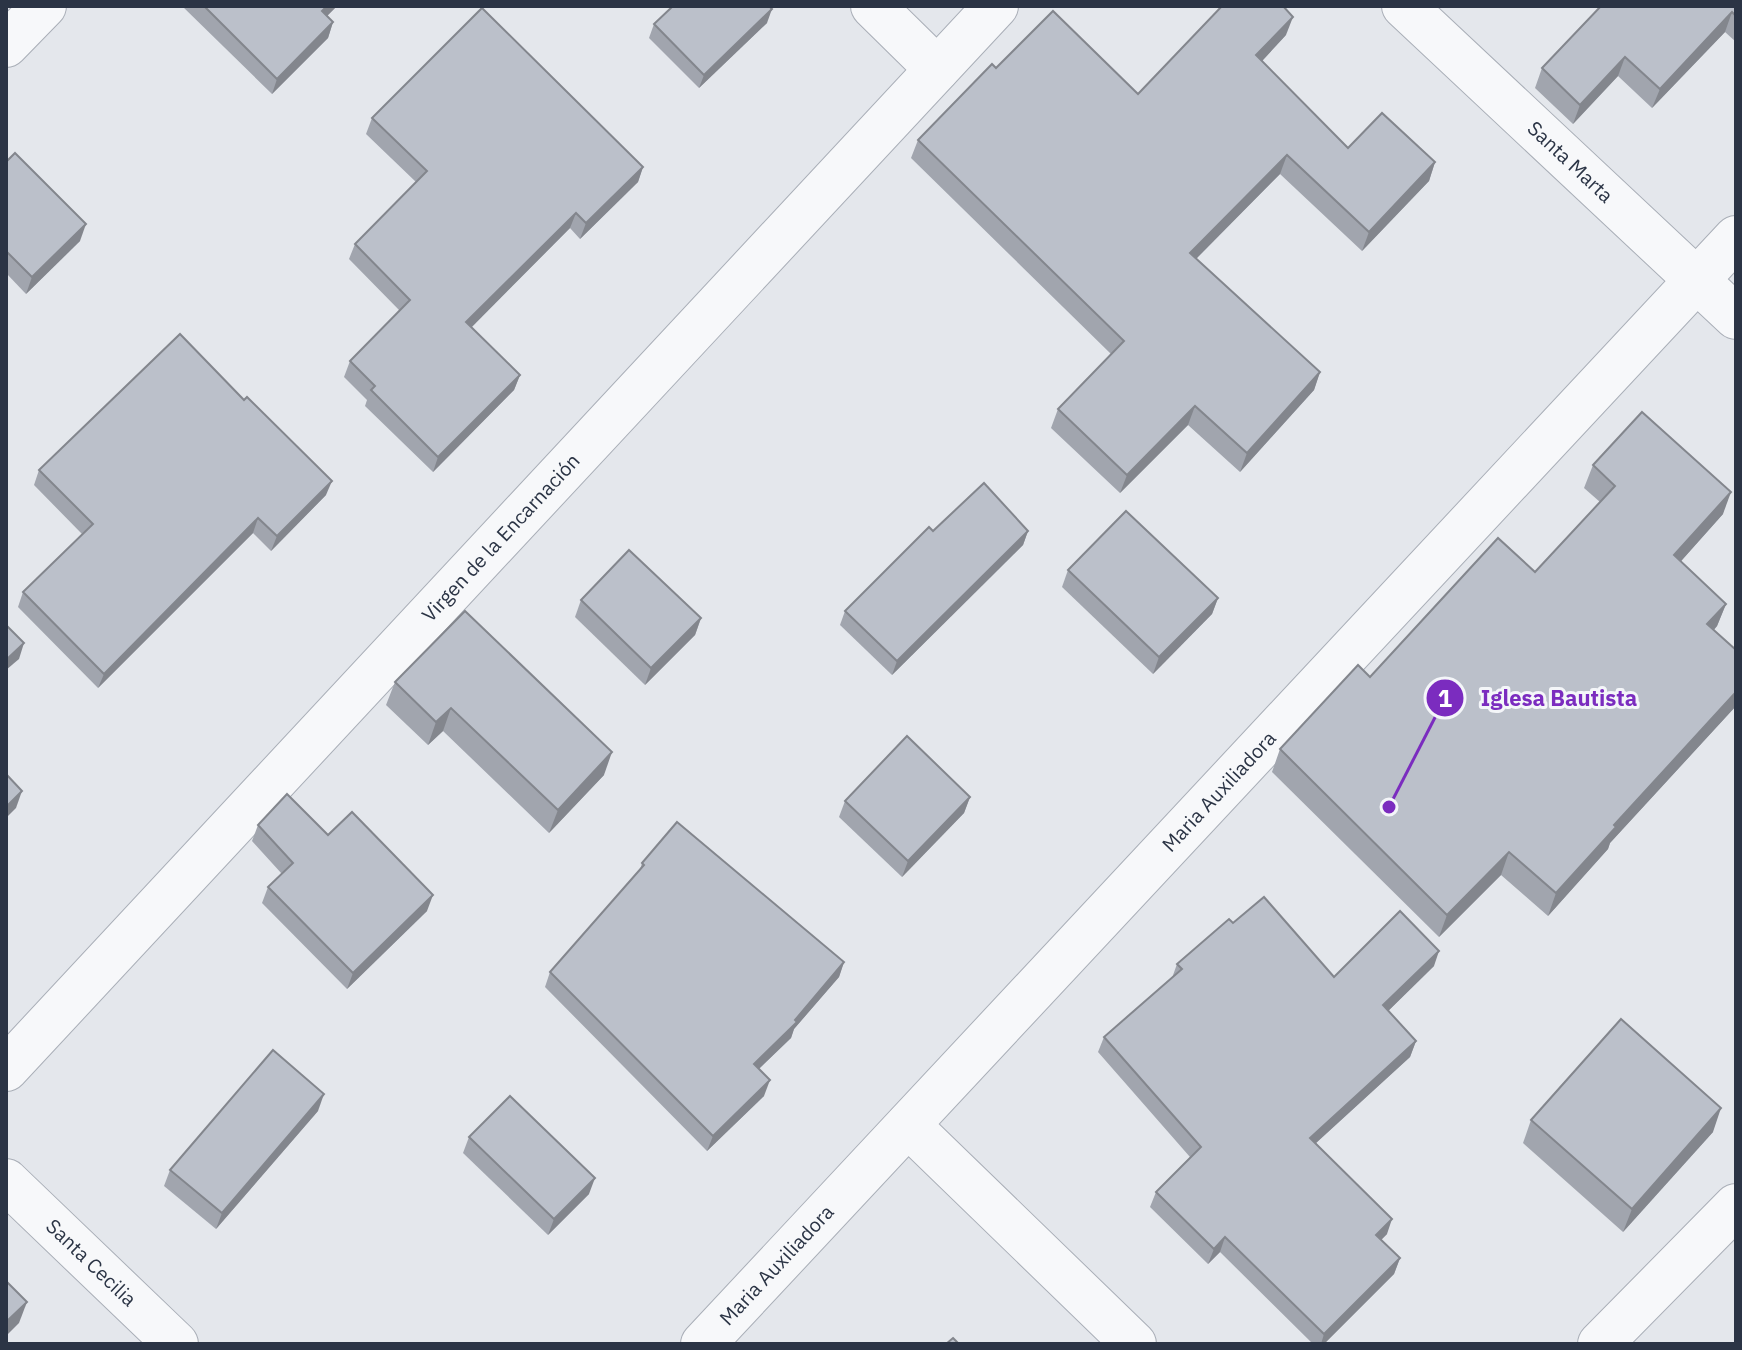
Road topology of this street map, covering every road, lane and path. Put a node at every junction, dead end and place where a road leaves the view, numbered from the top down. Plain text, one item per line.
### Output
1 (44, 6) edge
2 (873, 6) edge
3 (996, 6) edge
4 (1404, 6) edge
5 (6, 45) edge
6 (937, 69) junction
7 (1736, 238) edge
8 (1697, 281) junction
9 (1736, 317) edge
10 (6, 1069) edge
11 (908, 1125) junction
12 (6, 1181) edge
13 (1736, 1206) edge
14 (176, 1344) edge
15 (703, 1344) edge
16 (1134, 1344) edge
17 (1600, 1344) edge

1 - 5 street
2 - 6 street
3 - 6 street, Virgen de la Encarnación
4 - 8 street, Santa Marta
6 - 10 street, Virgen de la Encarnación
7 - 8 street, Maria Auxiliadora
8 - 9 street, Santa Marta
8 - 11 street, Maria Auxiliadora
11 - 15 street, Maria Auxiliadora
11 - 16 street
12 - 14 street, Santa Cecilia
13 - 17 street

